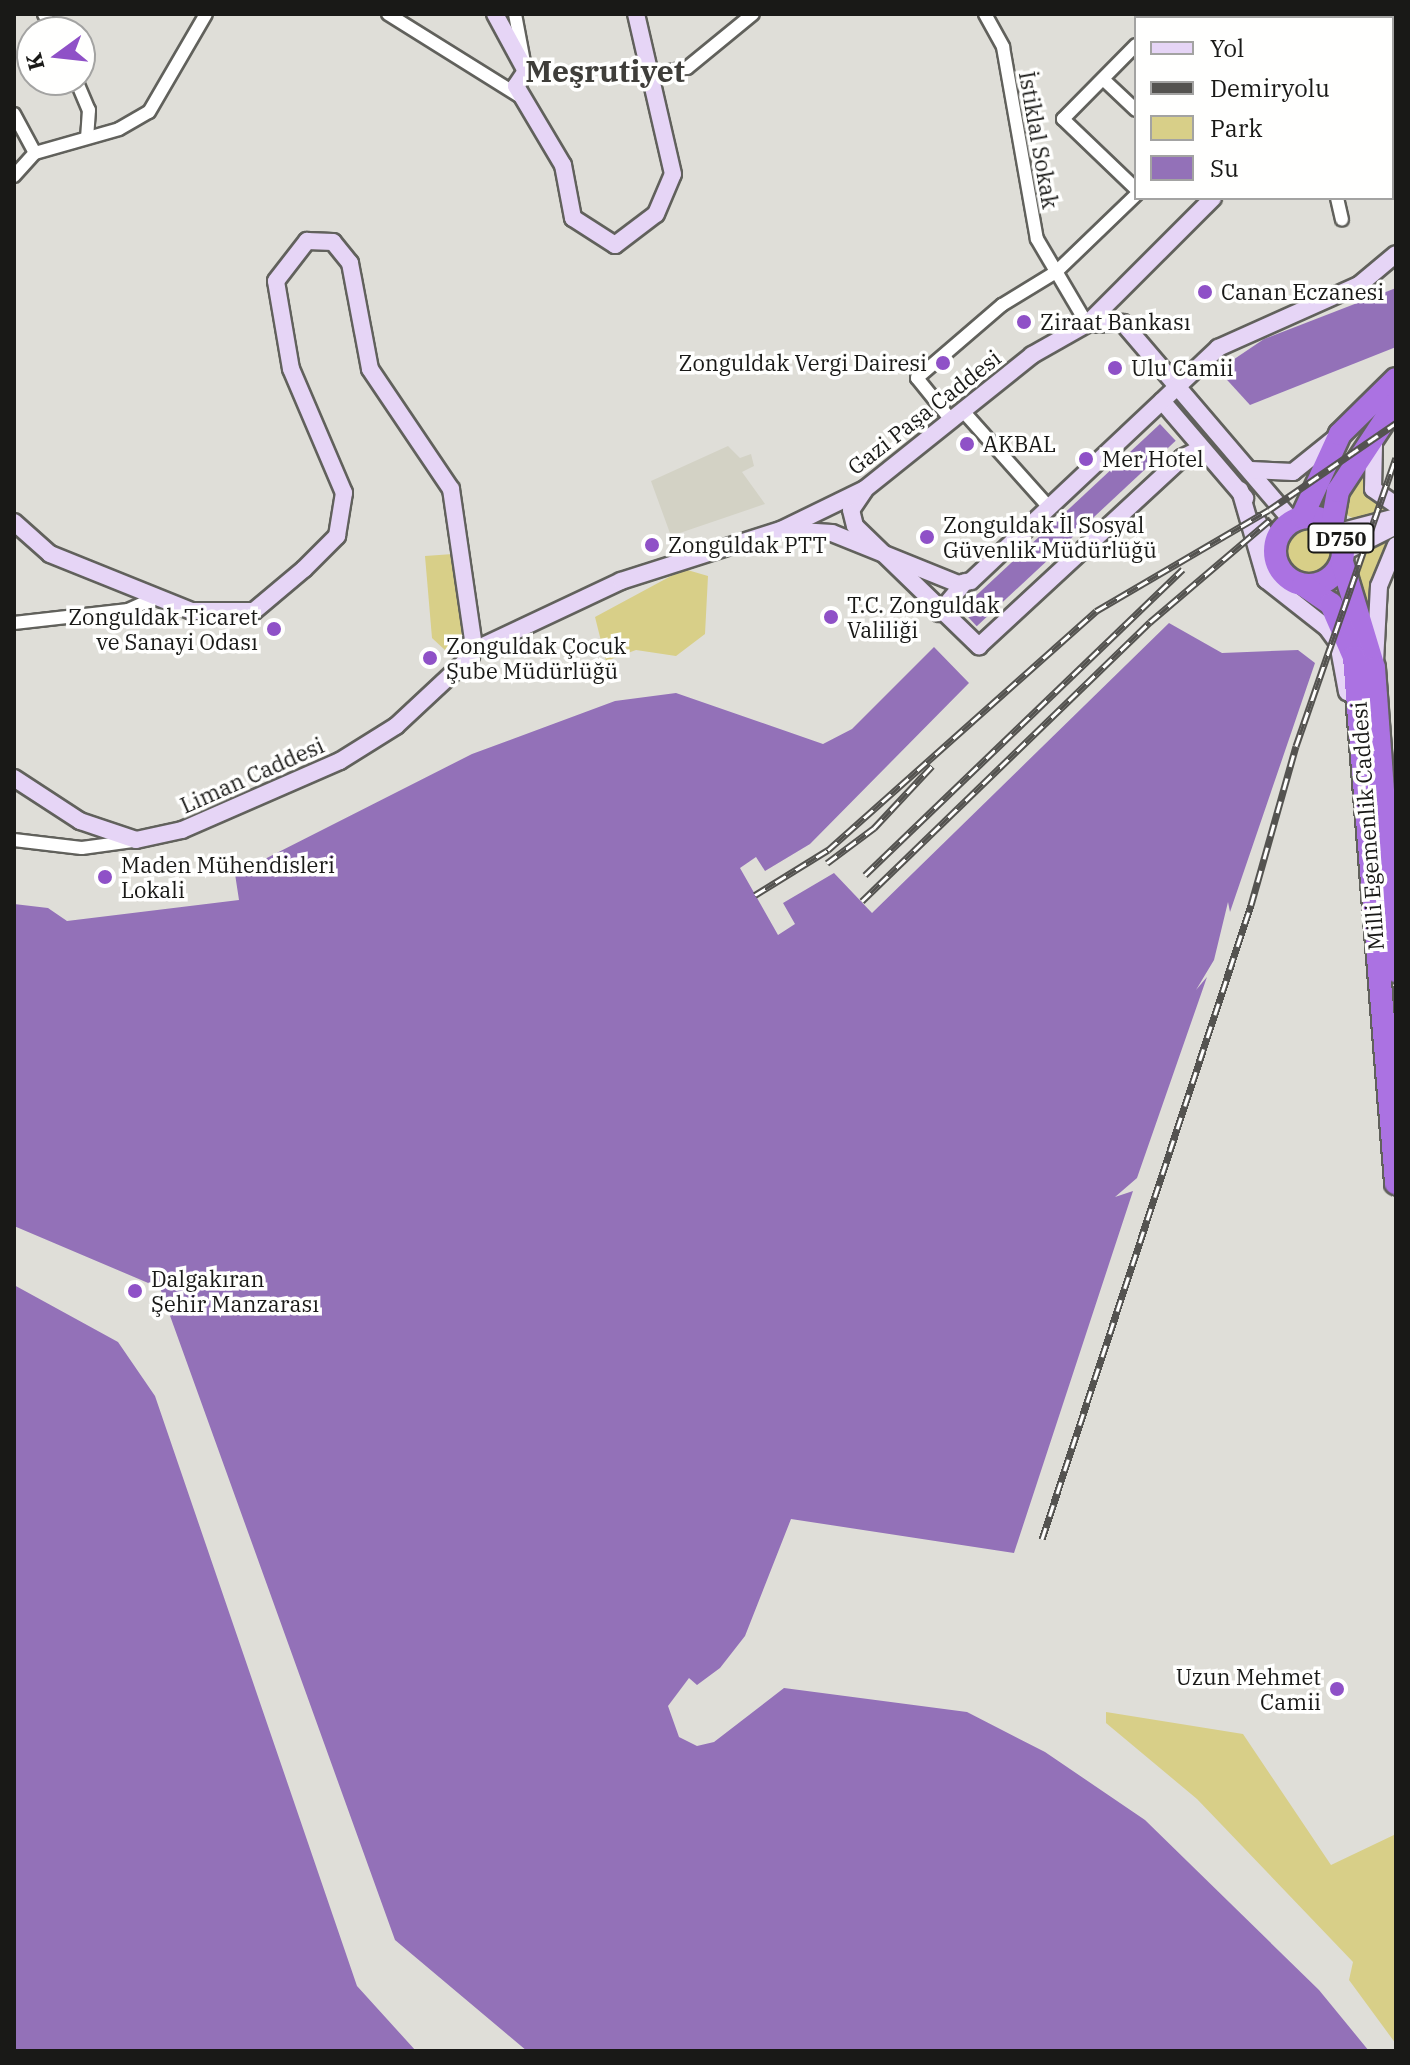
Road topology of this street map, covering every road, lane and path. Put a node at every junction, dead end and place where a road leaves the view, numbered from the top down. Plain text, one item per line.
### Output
1 (206, 14) edge
2 (388, 14) edge
3 (495, 14) edge
4 (515, 14) edge
5 (636, 14) edge
6 (753, 14) edge
7 (985, 14) edge
8 (1134, 47) edge
9 (526, 71) junction
10 (655, 74) junction
11 (1103, 79) junction
12 (83, 96) edge
13 (527, 101) junction
14 (1134, 108) edge
15 (14, 114) edge
16 (87, 137) junction
17 (35, 153) junction
18 (14, 176) edge
19 (1134, 187) edge
20 (1134, 197) edge
21 (1211, 200) edge
22 (1337, 200) edge
23 (1342, 219) dead end
24 (1396, 254) edge
25 (1056, 272) junction
26 (1087, 324) junction
27 (1396, 379) edge
28 (1177, 387) junction
29 (1162, 401) junction
30 (1391, 408) edge
31 (957, 416) junction
32 (1340, 434) junction
33 (1202, 448) junction
34 (1251, 470) junction
35 (865, 489) junction
36 (1240, 490) junction
37 (1396, 505) edge
38 (1048, 506) junction
39 (1396, 517) edge
40 (1297, 519) junction
41 (14, 522) edge
42 (1396, 526) edge
43 (781, 530) junction
44 (1339, 543) junction
45 (1396, 545) edge
46 (1275, 552) junction
47 (885, 557) junction
48 (965, 582) junction
49 (1303, 585) junction
50 (155, 598) junction
51 (944, 617) junction
52 (14, 623) edge
53 (477, 647) junction
54 (1374, 668) junction
55 (1360, 750) junction
56 (14, 778) edge
57 (14, 840) edge
58 (136, 840) junction
59 (1396, 971) edge
60 (1396, 1183) edge

1 - 16 street
2 - 13 street
3 - 9 main road
4 - 9 street
5 - 10 main road
6 - 10 street
7 - 25 street, İstiklal Sokak
8 - 11 street
9 - 13 main road
10 - 13 main road
11 - 14 street
11 - 19 street
12 - 16 street
15 - 17 street
16 - 17 street
17 - 18 street
20 - 25 street
21 - 26 main road, Gazi Paşa Caddesi
22 - 23 street
24 - 28 main road
25 - 26 street, İstiklal Sokak
25 - 31 street
26 - 28 main road
26 - 31 main road, Gazi Paşa Caddesi
27 - 32 highway, D750
28 - 29 main road
28 - 34 main road
29 - 33 main road
29 - 38 main road
30 - 37 main road
30 - 44 highway, D750
31 - 35 main road, Gazi Paşa Caddesi
31 - 38 street
32 - 34 main road
32 - 40 highway, D750
33 - 36 main road
33 - 51 main road
34 - 40 main road
35 - 43 main road, Gazi Paşa Caddesi
35 - 47 main road
36 - 46 main road
36 - 55 main road
38 - 48 main road
39 - 44 main road
40 - 44 highway, D750
40 - 46 highway, D750
41 - 50 main road
42 - 44 main road
43 - 47 main road
43 - 53 main road, Gazi Paşa Caddesi
44 - 49 highway, D750
44 - 54 highway, Milli Egemenlik Caddesi
45 - 54 main road
46 - 49 highway, Milli Egemenlik Caddesi / D750
47 - 48 main road
47 - 51 main road
48 - 51 main road
49 - 55 highway, Milli Egemenlik Caddesi
50 - 52 street
50 - 53 main road
53 - 58 main road, Liman Caddesi
54 - 59 highway, Milli Egemenlik Caddesi
55 - 60 highway, Milli Egemenlik Caddesi
56 - 58 main road
57 - 58 street, Liman Caddesi

